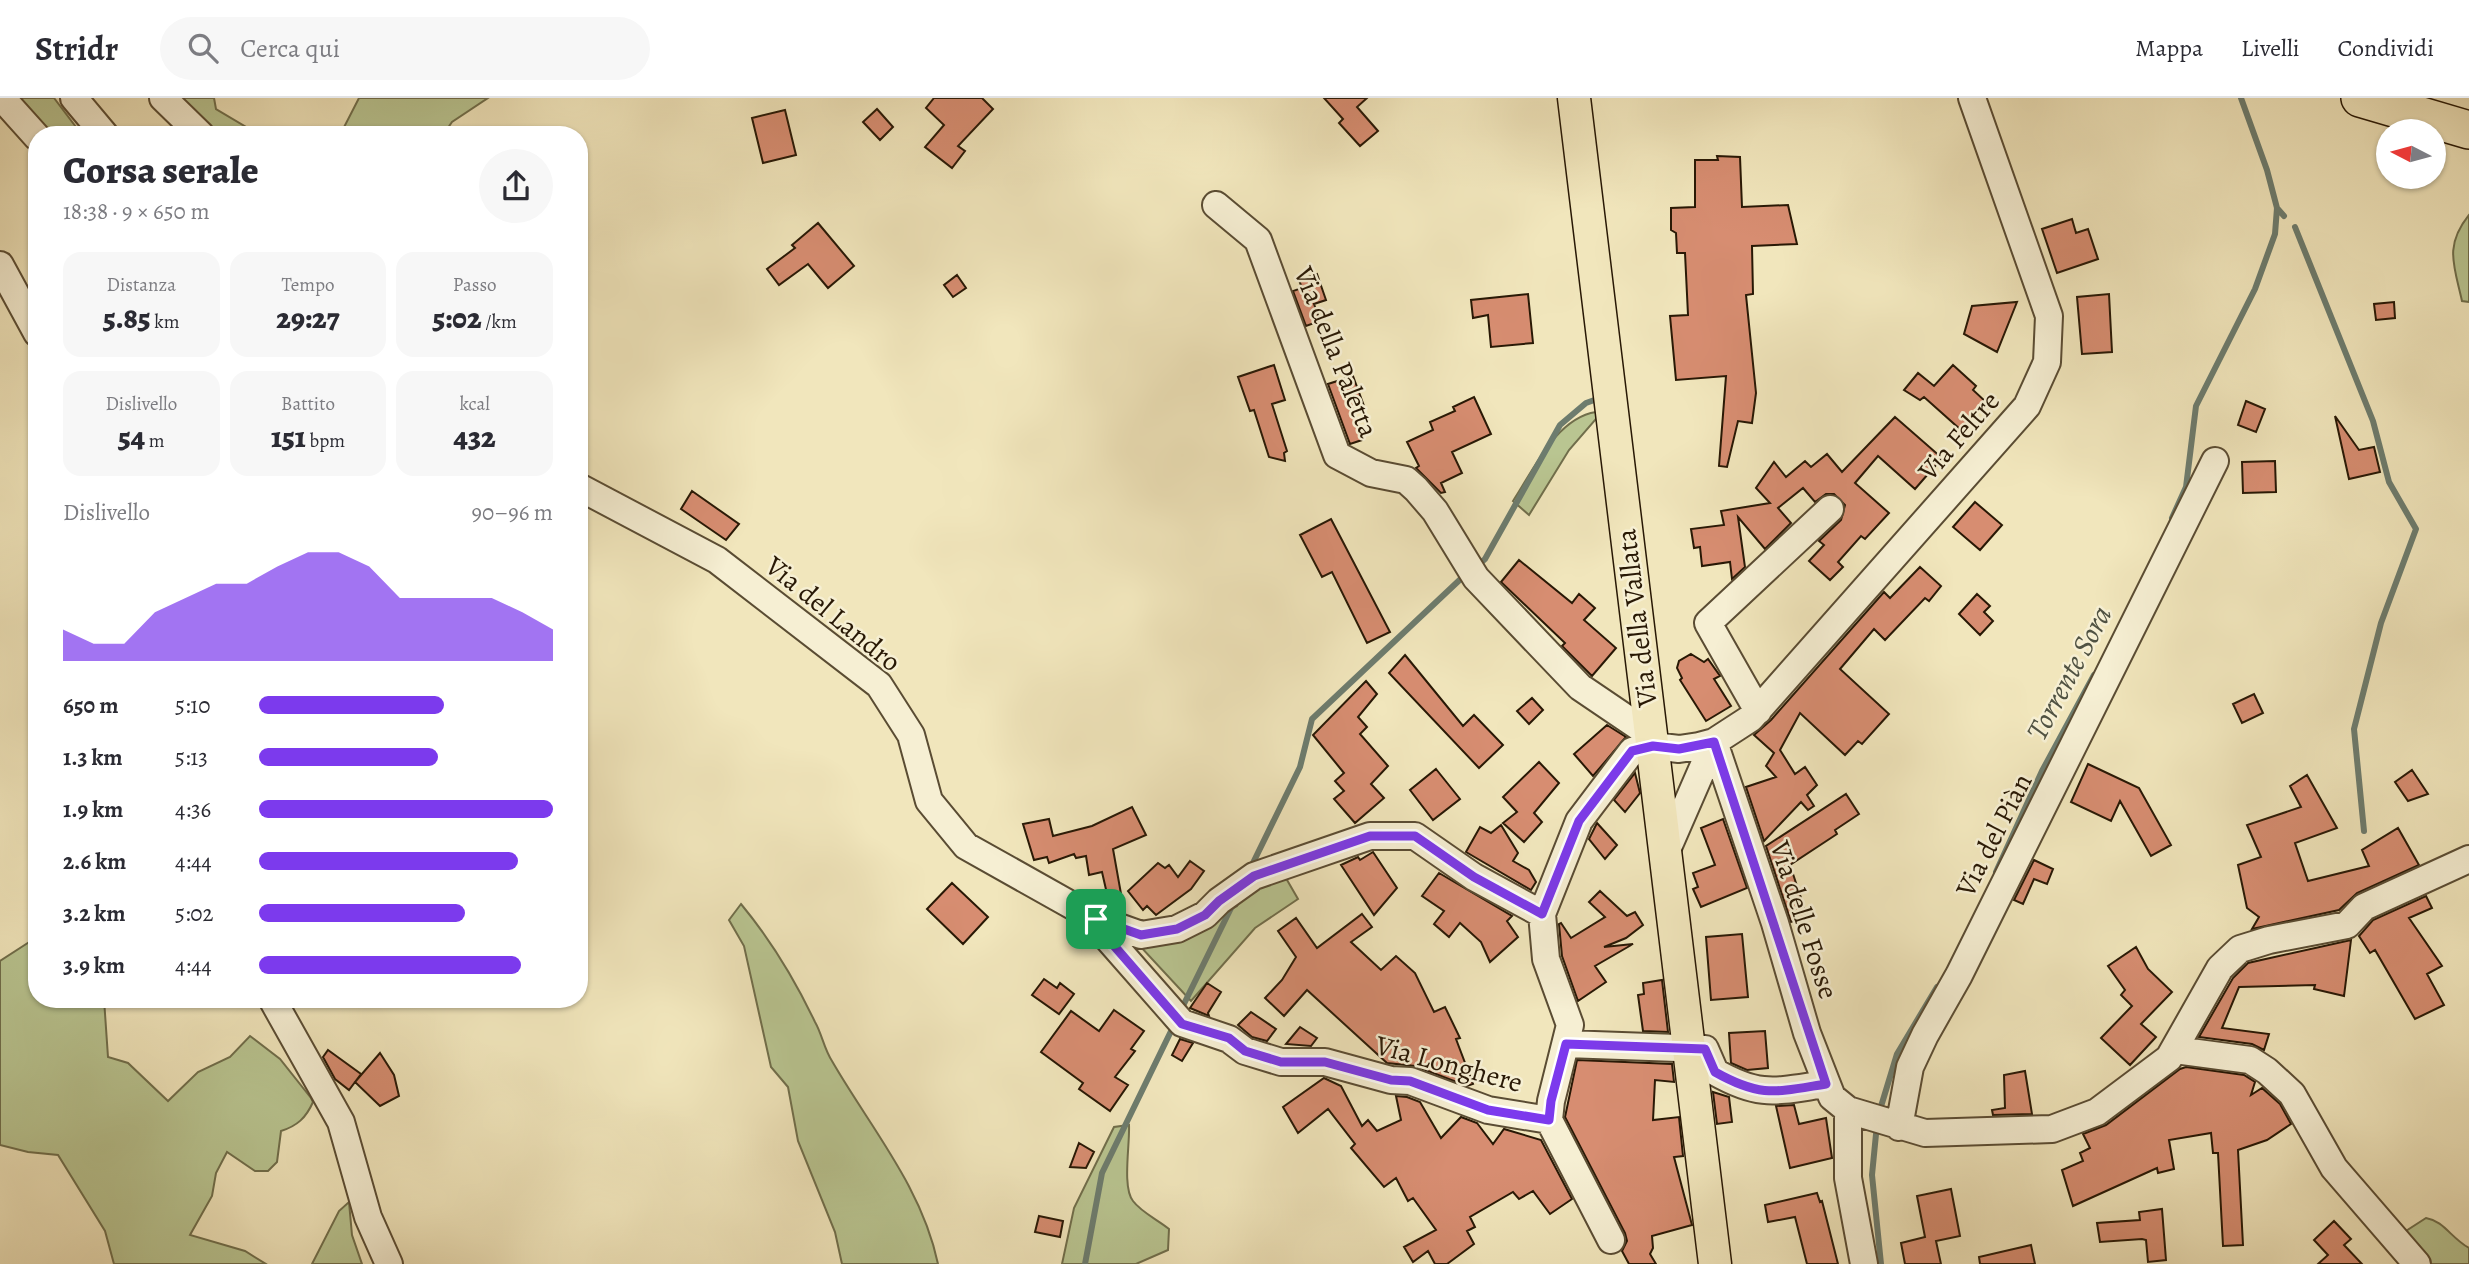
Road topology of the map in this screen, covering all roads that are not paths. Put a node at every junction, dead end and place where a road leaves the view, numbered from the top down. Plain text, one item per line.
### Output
1 (2, 98) edge
2 (74, 98) edge
3 (163, 98) edge
4 (1574, 98) edge
5 (1972, 98) edge
6 (2360, 98) edge
7 (97, 126) edge
8 (192, 126) edge
9 (28, 127) edge
10 (2469, 130) edge
11 (1216, 205) dead end
12 (0, 265) edge
13 (28, 316) edge
14 (2215, 461) dead end
15 (588, 492) edge
16 (1830, 509) dead end
17 (1758, 711) junction
18 (1651, 736) junction
19 (1714, 742) junction
20 (1666, 852) junction
21 (2469, 859) edge
22 (1542, 914) junction
23 (1096, 919) junction
24 (276, 1008) edge
25 (1566, 1044) junction
26 (1689, 1049) junction
27 (2175, 1050) junction
28 (1826, 1084) junction
29 (1856, 1113) junction
30 (1549, 1120) junction
31 (1895, 1126) junction
32 (1611, 1240) dead end
33 (389, 1264) edge
34 (1716, 1264) edge
35 (1864, 1264) edge
36 (2417, 1264) edge

1 - 9 street
2 - 7 street
3 - 8 street
4 - 18 main road, Via della Vallata
5 - 17 street, Via Feltre
6 - 10 highway
11 - 18 street, Via della Paletta
12 - 13 street
14 - 31 street, Via del Piàn
15 - 23 street, Via del Landro
16 - 17 street
17 - 19 street, Via Feltre
18 - 19 street, Via Feltre
18 - 20 main road, Via della Vallata
18 - 22 street, Via Longhere
19 - 20 street
19 - 28 street, Via delle Fosse
20 - 26 main road, Via della Vallata
21 - 27 street
22 - 23 street, Via del Landro
22 - 25 street, Via Longhere
23 - 30 street, Via Longhere
24 - 33 street
25 - 26 street
25 - 30 street, Via Longhere
26 - 28 street
26 - 34 main road, Via della Vallata
27 - 31 street
27 - 36 street
28 - 29 street, Via delle Fosse
29 - 31 street
29 - 35 street
30 - 32 street

